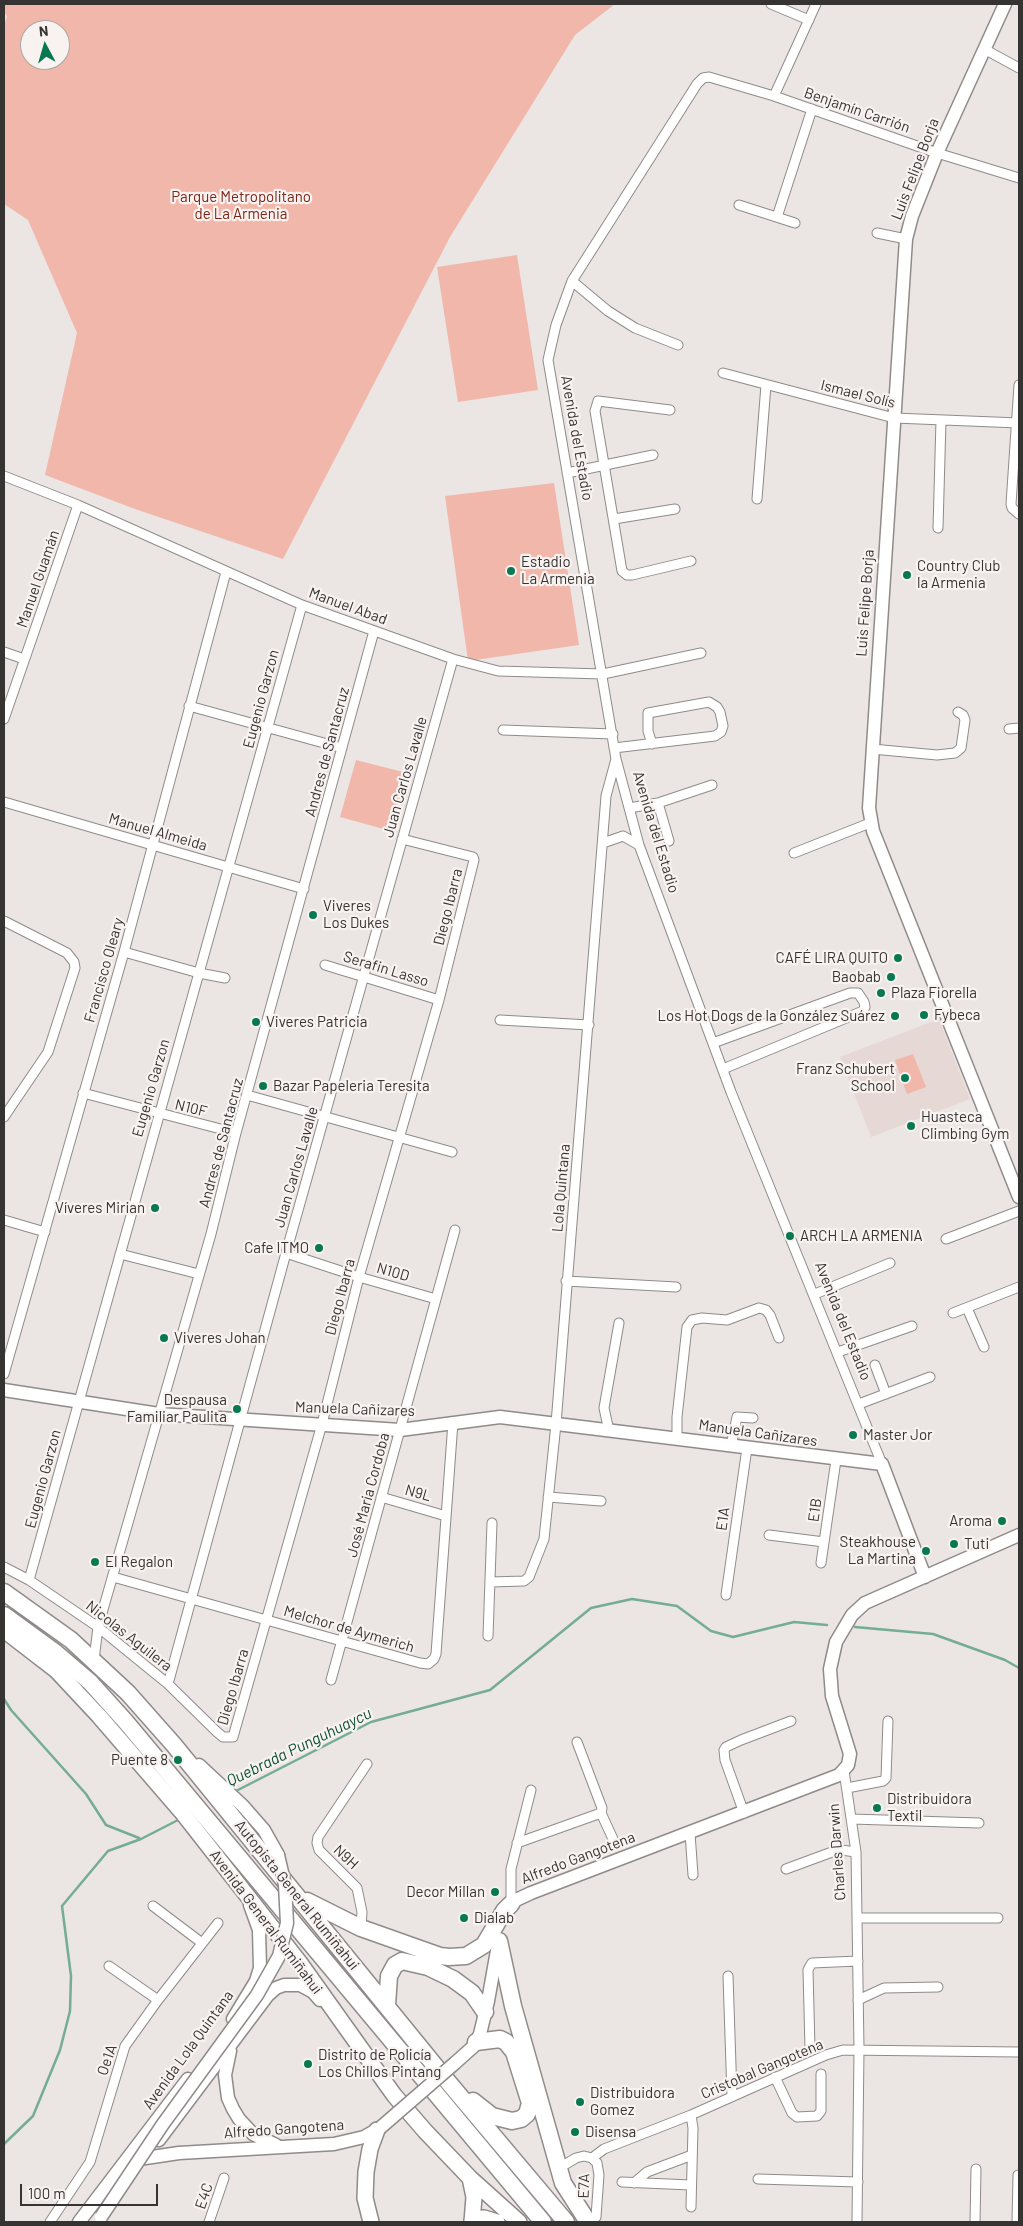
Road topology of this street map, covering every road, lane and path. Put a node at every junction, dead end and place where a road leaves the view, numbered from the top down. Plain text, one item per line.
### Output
1 (771, 4) edge
2 (816, 4) edge
3 (1005, 4) edge
4 (809, 20) junction
5 (984, 49) junction
6 (1019, 68) edge
7 (691, 92) joint
8 (774, 96) junction
9 (812, 109) junction
10 (937, 153) junction
11 (1019, 178) edge
12 (739, 205) dead end
13 (777, 218) junction
14 (795, 223) dead end
15 (877, 233) dead end
16 (906, 239) junction
17 (572, 281) junction
18 (678, 345) dead end
19 (723, 373) dead end
20 (766, 385) junction
21 (1019, 386) edge
22 (670, 410) dead end
23 (894, 418) junction
24 (941, 420) junction
25 (1018, 423) edge
26 (653, 455) dead end
27 (605, 465) junction
28 (567, 473) junction
29 (4, 476) edge
30 (757, 499) dead end
31 (78, 505) junction
32 (675, 509) dead end
33 (1019, 514) edge
34 (614, 519) junction
35 (938, 528) dead end
36 (691, 561) dead end
37 (226, 572) junction
38 (302, 604) junction
39 (374, 631) junction
40 (4, 652) edge
41 (701, 653) dead end
42 (24, 659) junction
43 (453, 659) junction
44 (603, 674) junction
45 (189, 706) junction
46 (958, 712) dead end
47 (4, 719) edge
48 (268, 726) junction
49 (1019, 728) edge
50 (1008, 729) dead end
51 (503, 730) dead end
52 (613, 734) junction
53 (652, 744) junction
54 (342, 748) junction
55 (614, 748) junction
56 (872, 749) junction
57 (616, 759) junction
58 (712, 784) dead end
59 (4, 802) edge
60 (658, 803) junction
61 (629, 808) junction
62 (870, 823) junction
63 (402, 839) junction
64 (669, 841) dead end
65 (602, 843) junction
66 (153, 845) junction
67 (639, 845) junction
68 (794, 853) dead end
69 (229, 867) junction
70 (304, 888) junction
71 (4, 921) edge
72 (124, 952) junction
73 (325, 965) dead end
74 (199, 973) junction
75 (364, 977) junction
76 (225, 978) dead end
77 (439, 1000) junction
78 (500, 1020) dead end
79 (589, 1025) junction
80 (713, 1043) junction
81 (723, 1069) junction
82 (83, 1093) junction
83 (247, 1095) junction
84 (158, 1114) junction
85 (324, 1116) junction
86 (4, 1117) edge
87 (236, 1133) junction
88 (400, 1137) junction
89 (452, 1152) dead end
90 (1019, 1197) edge
91 (1019, 1211) edge
92 (4, 1220) edge
93 (455, 1230) dead end
94 (45, 1232) junction
95 (946, 1239) dead end
96 (286, 1253) junction
97 (120, 1254) junction
98 (890, 1263) dead end
99 (199, 1274) junction
100 (359, 1277) junction
101 (566, 1281) junction
102 (676, 1287) dead end
103 (1019, 1287) edge
104 (814, 1294) junction
105 (436, 1298) junction
106 (967, 1308) junction
107 (953, 1313) dead end
108 (619, 1324) dead end
109 (912, 1326) dead end
110 (779, 1338) dead end
111 (984, 1347) dead end
112 (838, 1352) junction
113 (875, 1365) dead end
114 (4, 1374) edge
115 (930, 1377) dead end
116 (4, 1390) edge
117 (886, 1394) junction
118 (78, 1402) junction
119 (859, 1404) junction
120 (159, 1414) junction
121 (753, 1418) dead end
122 (242, 1420) junction
123 (453, 1422) junction
124 (322, 1424) junction
125 (556, 1424) junction
126 (400, 1430) junction
127 (610, 1430) junction
128 (677, 1439) junction
129 (731, 1446) junction
130 (747, 1448) junction
131 (836, 1460) junction
132 (882, 1464) junction
133 (381, 1497) junction
134 (548, 1497) junction
135 (601, 1501) dead end
136 (446, 1516) junction
137 (492, 1523) dead end
138 (769, 1535) dead end
139 (1019, 1535) edge
140 (824, 1542) junction
141 (821, 1563) dead end
142 (4, 1567) edge
143 (113, 1577) junction
144 (925, 1577) junction
145 (30, 1580) junction
146 (490, 1582) junction
147 (4, 1592) edge
148 (726, 1595) dead end
149 (191, 1599) junction
150 (4, 1615) edge
151 (266, 1619) junction
152 (98, 1627) junction
153 (4, 1630) edge
154 (488, 1636) dead end
155 (341, 1642) junction
156 (94, 1661) junction
157 (331, 1680) dead end
158 (168, 1684) junction
159 (791, 1721) dead end
160 (888, 1721) dead end
161 (154, 1722) junction
162 (228, 1738) joint
163 (577, 1742) dead end
164 (367, 1764) dead end
165 (844, 1771) junction
166 (847, 1788) junction
167 (531, 1790) dead end
168 (192, 1812) junction
169 (601, 1813) junction
170 (744, 1813) junction
171 (852, 1819) junction
172 (979, 1823) dead end
173 (198, 1832) junction
174 (690, 1833) junction
175 (613, 1838) dead end
176 (518, 1843) junction
177 (856, 1852) junction
178 (786, 1869) dead end
179 (693, 1875) dead end
180 (300, 1898) junction
181 (511, 1904) junction
182 (153, 1906) dead end
183 (857, 1918) junction
184 (998, 1918) dead end
185 (218, 1923) dead end
186 (361, 1928) junction
187 (499, 1941) junction
188 (202, 1943) junction
189 (858, 1961) junction
190 (109, 1966) dead end
191 (728, 1976) dead end
192 (938, 1987) dead end
193 (158, 2000) junction
194 (858, 2000) junction
195 (387, 2005) junction
196 (485, 2012) junction
197 (347, 2032) junction
198 (235, 2042) junction
199 (476, 2042) junction
200 (810, 2049) dead end
201 (859, 2049) junction
202 (1019, 2052) edge
203 (820, 2074) dead end
204 (775, 2077) junction
205 (449, 2083) junction
206 (732, 2096) junction
207 (691, 2115) junction
208 (378, 2129) junction
209 (283, 2147) junction
210 (692, 2155) junction
211 (146, 2157) junction
212 (592, 2158) junction
213 (126, 2161) junction
214 (559, 2168) junction
215 (976, 2168) dead end
216 (1018, 2175) dead end
217 (224, 2178) dead end
218 (470, 2178) junction
219 (758, 2179) dead end
220 (622, 2182) dead end
221 (858, 2182) junction
222 (634, 2183) junction
223 (691, 2185) junction
224 (692, 2206) dead end
225 (100, 2220) edge
226 (592, 2220) edge
227 (472, 2221) edge
228 (50, 2222) edge
229 (79, 2222) edge
230 (210, 2222) edge
231 (371, 2222) edge
232 (497, 2222) edge
233 (519, 2222) edge
234 (544, 2222) edge
235 (566, 2222) edge
236 (857, 2222) edge
237 (975, 2222) edge
238 (1017, 2222) edge

1 - 4 street
2 - 4 street
3 - 5 street, Luis Felipe Borja
4 - 8 street
5 - 6 street
5 - 10 street, Luis Felipe Borja
7 - 8 street, Benjamín Carrión
7 - 17 street, Avenida del Estadio
8 - 9 street, Benjamín Carrión
9 - 10 street, Benjamín Carrión
9 - 13 street
10 - 11 street, Benjamín Carrión
10 - 16 street, Luis Felipe Borja
12 - 13 street
13 - 14 street
15 - 16 street
16 - 23 street, Luis Felipe Borja
17 - 18 street
17 - 28 street, Avenida del Estadio
19 - 20 street, Ismael Solís
20 - 23 street, Ismael Solís
20 - 30 street
21 - 25 street
22 - 27 street
23 - 24 street, Ismael Solís
23 - 56 street, Luis Felipe Borja
24 - 25 street, Ismael Solís
24 - 35 street
25 - 33 street
26 - 27 street
27 - 28 street
27 - 34 street
28 - 44 street, Avenida del Estadio
29 - 31 street, Manuel Abad
31 - 37 street, Manuel Abad
31 - 42 street, Manuel Guamán
32 - 34 street
34 - 36 street
37 - 38 street, Manuel Abad
37 - 45 street, Francisco Oleary
38 - 39 street, Manuel Abad
38 - 48 street, Eugenio Garzon
39 - 43 street, Manuel Abad
39 - 54 street, Andres de Santacruz
40 - 42 street
41 - 44 street, Manuel Abad
42 - 47 street, Manuel Guamán
43 - 44 street, Manuel Abad
43 - 63 street, Juan Carlos Lavalle
44 - 52 street, Avenida del Estadio
45 - 48 street
45 - 66 street, Francisco Oleary
46 - 56 street
48 - 54 street
48 - 69 street, Eugenio Garzon
49 - 50 street
51 - 52 street
52 - 55 street, Avenida del Estadio
53 - 53 street
53 - 55 street
54 - 70 street, Andres de Santacruz
55 - 57 street, Avenida del Estadio
56 - 62 street, Luis Felipe Borja
57 - 61 street, Avenida del Estadio
57 - 65 street, Lola Quintana
58 - 60 street
59 - 66 street, Manuel Almeida
60 - 61 street
60 - 64 street
61 - 67 street, Avenida del Estadio
62 - 68 street
62 - 90 street, Luis Felipe Borja
63 - 75 street, Juan Carlos Lavalle
63 - 77 street, Diego Ibarra
65 - 67 street
65 - 79 street, Lola Quintana
66 - 69 street, Manuel Almeida
66 - 72 street, Francisco Oleary
67 - 80 street, Avenida del Estadio
69 - 70 street, Manuel Almeida
69 - 74 street, Eugenio Garzon
70 - 83 street, Andres de Santacruz
71 - 86 street
72 - 74 street
72 - 82 street, Francisco Oleary
73 - 75 street, Serafin Lasso
74 - 76 street
74 - 84 street, Eugenio Garzon
75 - 77 street, Serafin Lasso
75 - 85 street, Juan Carlos Lavalle
77 - 88 street, Diego Ibarra
78 - 79 street
79 - 101 street, Lola Quintana
80 - 81 street, Avenida del Estadio
80 - 81 street
81 - 104 street, Avenida del Estadio
82 - 84 street, N10F
82 - 94 street, Francisco Oleary
83 - 85 street
83 - 87 street, Andres de Santacruz
84 - 87 street, N10F
84 - 97 street, Eugenio Garzon
85 - 88 street
85 - 96 street, Juan Carlos Lavalle
87 - 99 street, Andres de Santacruz
88 - 89 street
88 - 100 street, Diego Ibarra
91 - 95 street
92 - 94 street
93 - 105 street, José Maria Cordoba
94 - 114 street, Francisco Oleary
96 - 100 street, N10D
96 - 122 street, Juan Carlos Lavalle
97 - 99 street
97 - 118 street, Eugenio Garzon
98 - 104 street
99 - 120 street, Andres de Santacruz
100 - 105 street, N10D
100 - 124 street, Diego Ibarra
101 - 102 street
101 - 125 street, Lola Quintana
103 - 106 street
104 - 112 street, Avenida del Estadio
105 - 126 street, José Maria Cordoba
106 - 107 street
106 - 111 street
108 - 127 street
109 - 112 street
110 - 128 street
112 - 119 street, Avenida del Estadio
113 - 117 street
115 - 117 street
116 - 118 street, Manuela Cañizares
117 - 119 street
118 - 120 street, Manuela Cañizares
118 - 145 street, Eugenio Garzon
119 - 132 street, Avenida del Estadio
120 - 122 street, Manuela Cañizares
120 - 143 street, Andres de Santacruz
121 - 129 street
122 - 124 street, Manuela Cañizares
122 - 149 street, Juan Carlos Lavalle
123 - 125 street, Manuela Cañizares
123 - 126 street, Manuela Cañizares
123 - 136 street, Melchor de Aymerich
124 - 126 street, Manuela Cañizares
124 - 151 street, Diego Ibarra
125 - 127 street, Manuela Cañizares
125 - 134 street, Lola Quintana
126 - 133 street, José Maria Cordoba
127 - 128 street, Manuela Cañizares
128 - 129 street, Manuela Cañizares
129 - 130 street, Manuela Cañizares
130 - 131 street, Manuela Cañizares
130 - 148 street, E1A
131 - 132 street, Manuela Cañizares
131 - 140 street, E1B
132 - 144 street, Avenida del Estadio
133 - 136 street, N9L
133 - 155 street, José Maria Cordoba
134 - 135 street
134 - 146 street, Lola Quintana
136 - 155 street, Melchor de Aymerich
137 - 146 street
138 - 140 street
139 - 144 street, Charles Darwin
140 - 141 street, E1B
142 - 145 street, Nicolas Aguilera
143 - 149 street, Melchor de Aymerich
143 - 152 street, Andres de Santacruz
144 - 165 street, Charles Darwin
145 - 152 street, Nicolas Aguilera
146 - 154 street
147 - 156 highway, Autopista General Rumiñahui
149 - 151 street, Melchor de Aymerich
149 - 158 street, Juan Carlos Lavalle
150 - 168 highway, Autopista General Rumiñahui
151 - 155 street, Melchor de Aymerich
151 - 162 street, Diego Ibarra
152 - 156 street, Andres de Santacruz
152 - 158 street, Nicolas Aguilera
153 - 168 main road, Avenida General Rumiñahui
155 - 157 street, José Maria Cordoba
156 - 161 highway, Autopista General Rumiñahui
158 - 162 street, Nicolas Aguilera
159 - 170 street
160 - 166 street
161 - 180 highway, Autopista General Rumiñahui
161 - 225 street, Avenida Lola Quintana, bridge
163 - 169 street
164 - 186 street, N9H
165 - 166 street, Charles Darwin
165 - 170 street, Alfredo Gangotena
166 - 171 street, Charles Darwin
167 - 176 street
168 - 173 main road, Avenida General Rumiñahui
168 - 234 highway, Autopista General Rumiñahui
169 - 175 street
169 - 176 street
170 - 174 street, Alfredo Gangotena
171 - 172 street
171 - 177 street, Charles Darwin
173 - 197 main road, Avenida General Rumiñahui
173 - 213 street, Avenida Lola Quintana
174 - 179 street
174 - 181 street, Alfredo Gangotena
176 - 181 street
177 - 178 street
177 - 183 street, Charles Darwin
180 - 186 highway
180 - 195 highway, Autopista General Rumiñahui
181 - 186 highway
181 - 187 street, Alfredo Gangotena
182 - 188 street
183 - 184 street
183 - 189 street, Charles Darwin
185 - 188 street, Oe1A
187 - 196 street, Alfredo Gangotena
187 - 214 highway
188 - 193 street, Oe1A
189 - 194 street, Charles Darwin
189 - 200 street
190 - 193 street
191 - 206 street
192 - 194 street
193 - 228 street, Oe1A
194 - 201 street, Charles Darwin
195 - 196 highway
195 - 205 highway, Autopista General Rumiñahui
196 - 199 street, Alfredo Gangotena
197 - 198 street, Avenida Lola Quintana
197 - 218 main road, Avenida General Rumiñahui
198 - 209 street
198 - 211 street, Avenida Lola Quintana
199 - 205 highway
199 - 208 street, Alfredo Gangotena, bridge
201 - 202 street, Cristobal Gangotena
201 - 204 street, Cristobal Gangotena
201 - 221 street, Charles Darwin
203 - 204 street
204 - 206 street, Cristobal Gangotena
205 - 235 highway, Autopista General Rumiñahui
206 - 207 street, Cristobal Gangotena
207 - 210 street
207 - 212 street, Cristobal Gangotena
208 - 209 street, Alfredo Gangotena
208 - 231 main road
209 - 211 street, Alfredo Gangotena
210 - 222 street
210 - 223 street
211 - 213 street, Alfredo Gangotena
211 - 225 street, Avenida Lola Quintana
212 - 214 street, Cristobal Gangotena
212 - 226 street, E7A
213 - 229 street, Avenida Lola Quintana
214 - 226 highway
215 - 237 street
216 - 238 street
217 - 230 street, E4C
218 - 227 main road
218 - 233 main road, Avenida General Rumiñahui
219 - 221 street
220 - 222 street
221 - 236 street, Charles Darwin
222 - 223 street
223 - 224 street
227 - 232 main road

